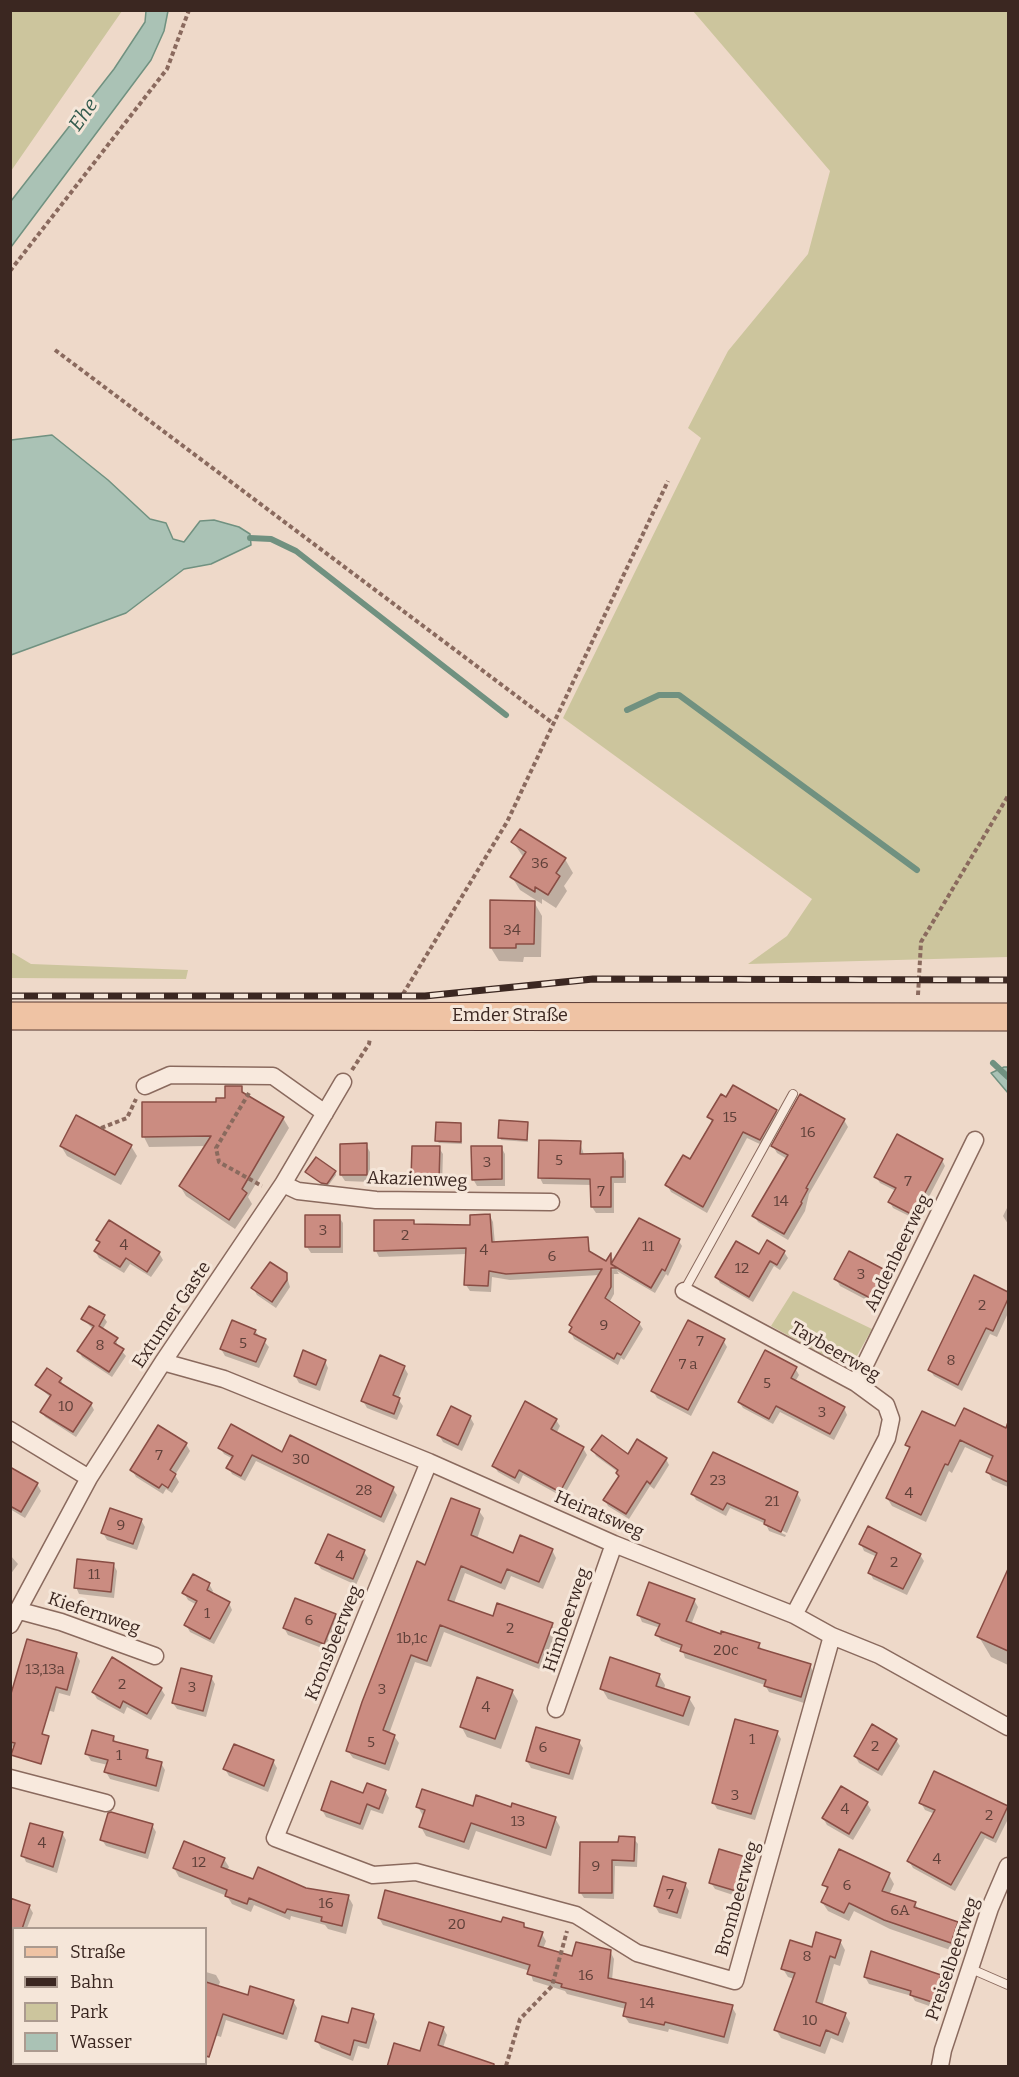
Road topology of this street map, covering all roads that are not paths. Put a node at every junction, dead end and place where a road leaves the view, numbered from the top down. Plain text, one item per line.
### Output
1 (10, 1016) edge
2 (1008, 1017) edge
3 (343, 1082) road end
4 (145, 1086) road end
5 (792, 1094) dead end
6 (325, 1113) junction
7 (975, 1140) dead end
8 (280, 1189) junction
9 (551, 1202) dead end
10 (684, 1291) joint
11 (163, 1362) junction
12 (856, 1383) junction
13 (10, 1430) edge
14 (429, 1462) junction
15 (89, 1478) junction
16 (614, 1544) junction
17 (794, 1615) junction
18 (15, 1618) edge
19 (832, 1636) junction
20 (155, 1656) dead end
21 (556, 1709) dead end
22 (1008, 1727) edge
23 (10, 1778) edge
24 (106, 1803) dead end
25 (275, 1838) joint
26 (1008, 1866) edge
27 (969, 1968) junction
28 (1008, 1986) edge
29 (940, 2067) edge

1 - 2 main road, Emder Straße
3 - 6 street, Extumer Gaste
4 - 6 street
5 - 10 lane
6 - 8 street, Extumer Gaste
7 - 12 street, Andenbeerweg
8 - 9 street, Akazienweg
8 - 11 street, Extumer Gaste
10 - 12 street, Taybeerweg
11 - 14 street, Heiratsweg
11 - 15 street, Extumer Gaste
12 - 17 street, Taybeerweg
13 - 15 street
14 - 16 street, Heiratsweg
14 - 25 street, Kronsbeerweg
15 - 18 street, Extumer Gaste
16 - 17 street, Heiratsweg
16 - 21 street, Himbeerweg
17 - 19 street, Heiratsweg
18 - 20 street, Kiefernweg
19 - 22 street, Heiratsweg
19 - 25 street, Brombeerweg
23 - 24 street
26 - 27 street, Preiselbeerweg
27 - 28 lane
27 - 29 street, Preiselbeerweg

